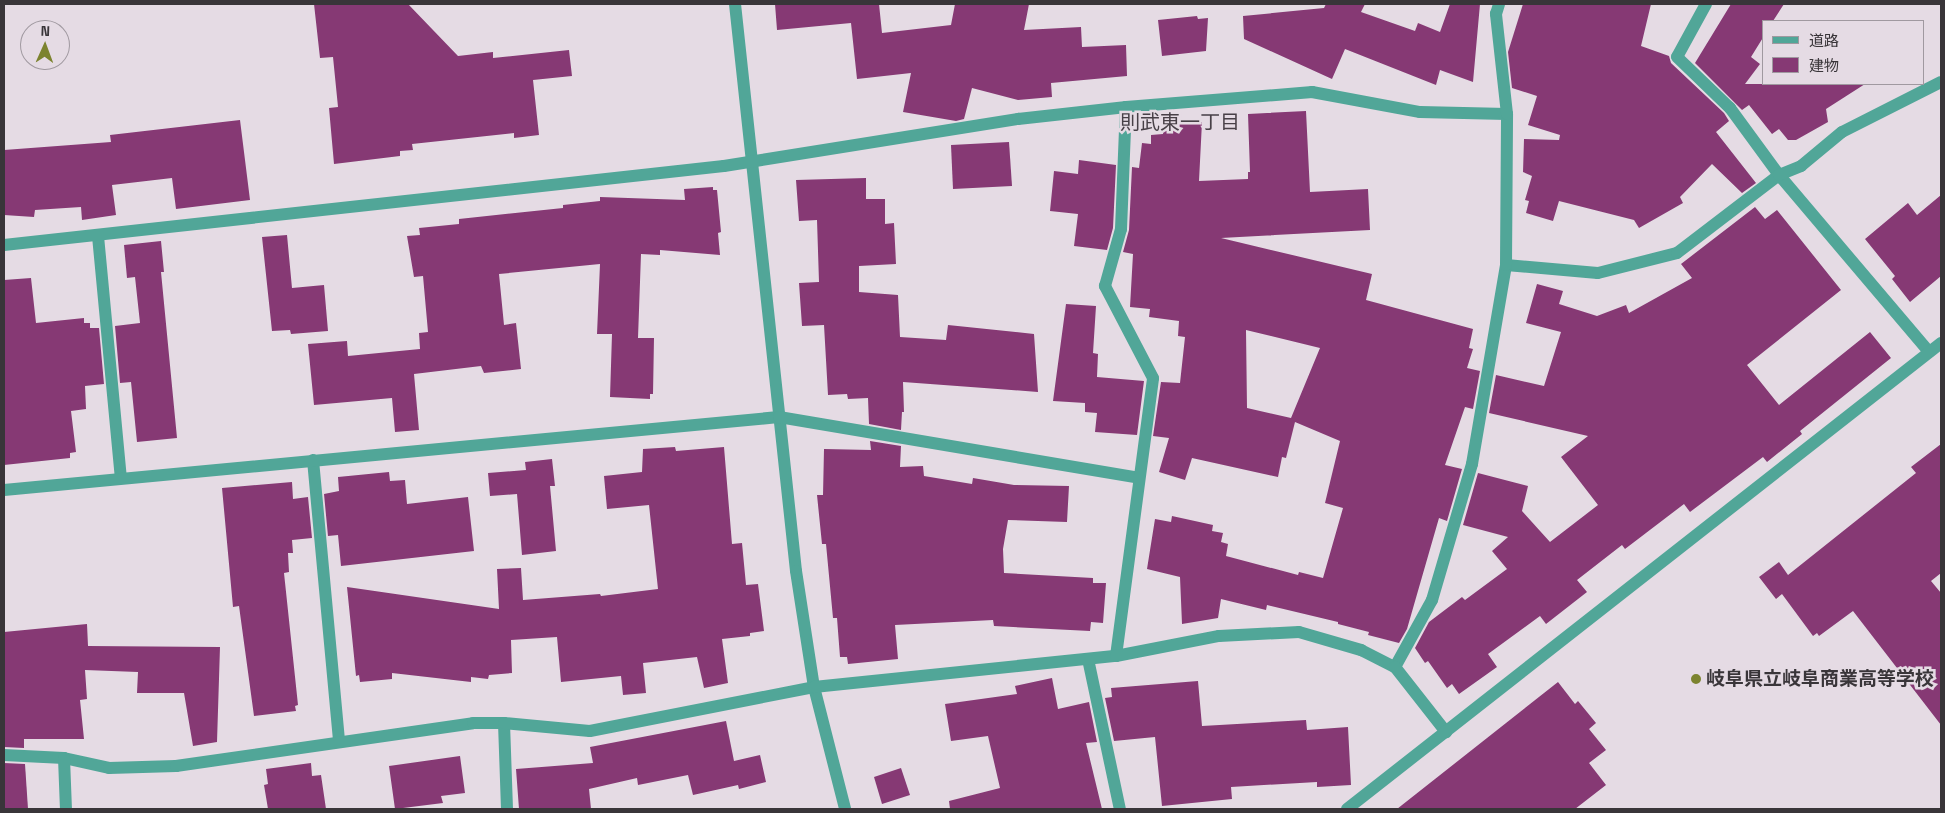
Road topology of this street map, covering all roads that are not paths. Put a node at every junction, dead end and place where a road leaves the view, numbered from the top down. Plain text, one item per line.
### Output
1 (735, 4) edge
2 (1498, 4) edge
3 (1706, 4) edge
4 (1941, 82) edge
5 (1126, 107) junction
6 (1507, 114) junction
7 (752, 162) junction
8 (1779, 175) junction
9 (98, 236) junction
10 (4, 245) edge
11 (1506, 265) junction
12 (1941, 343) edge
13 (1929, 352) junction
14 (779, 417) junction
15 (313, 460) junction
16 (121, 478) junction
17 (1138, 478) junction
18 (4, 490) edge
19 (1116, 656) junction
20 (1088, 659) junction
21 (1395, 667) junction
22 (814, 686) junction
23 (504, 722) junction
24 (1446, 732) junction
25 (339, 742) junction
26 (4, 755) edge
27 (64, 758) junction
28 (66, 809) edge
29 (507, 809) edge
30 (845, 809) edge
31 (1120, 809) edge
32 (1347, 809) edge

1 - 7 street
2 - 6 street
3 - 8 street
4 - 8 street
5 - 6 street
5 - 7 street
5 - 17 street
6 - 11 street
7 - 9 street
7 - 14 street
8 - 11 street
8 - 13 street
9 - 10 street
9 - 16 street
11 - 21 street
12 - 13 street
13 - 24 street
14 - 15 street
14 - 17 street
14 - 22 street
15 - 16 street
15 - 25 street
16 - 18 street
17 - 19 street
19 - 20 street
19 - 21 street
20 - 22 street
20 - 31 street
21 - 24 street
22 - 23 street
22 - 30 street
23 - 25 street
23 - 29 street
24 - 32 street
25 - 27 street
26 - 27 street
27 - 28 street

